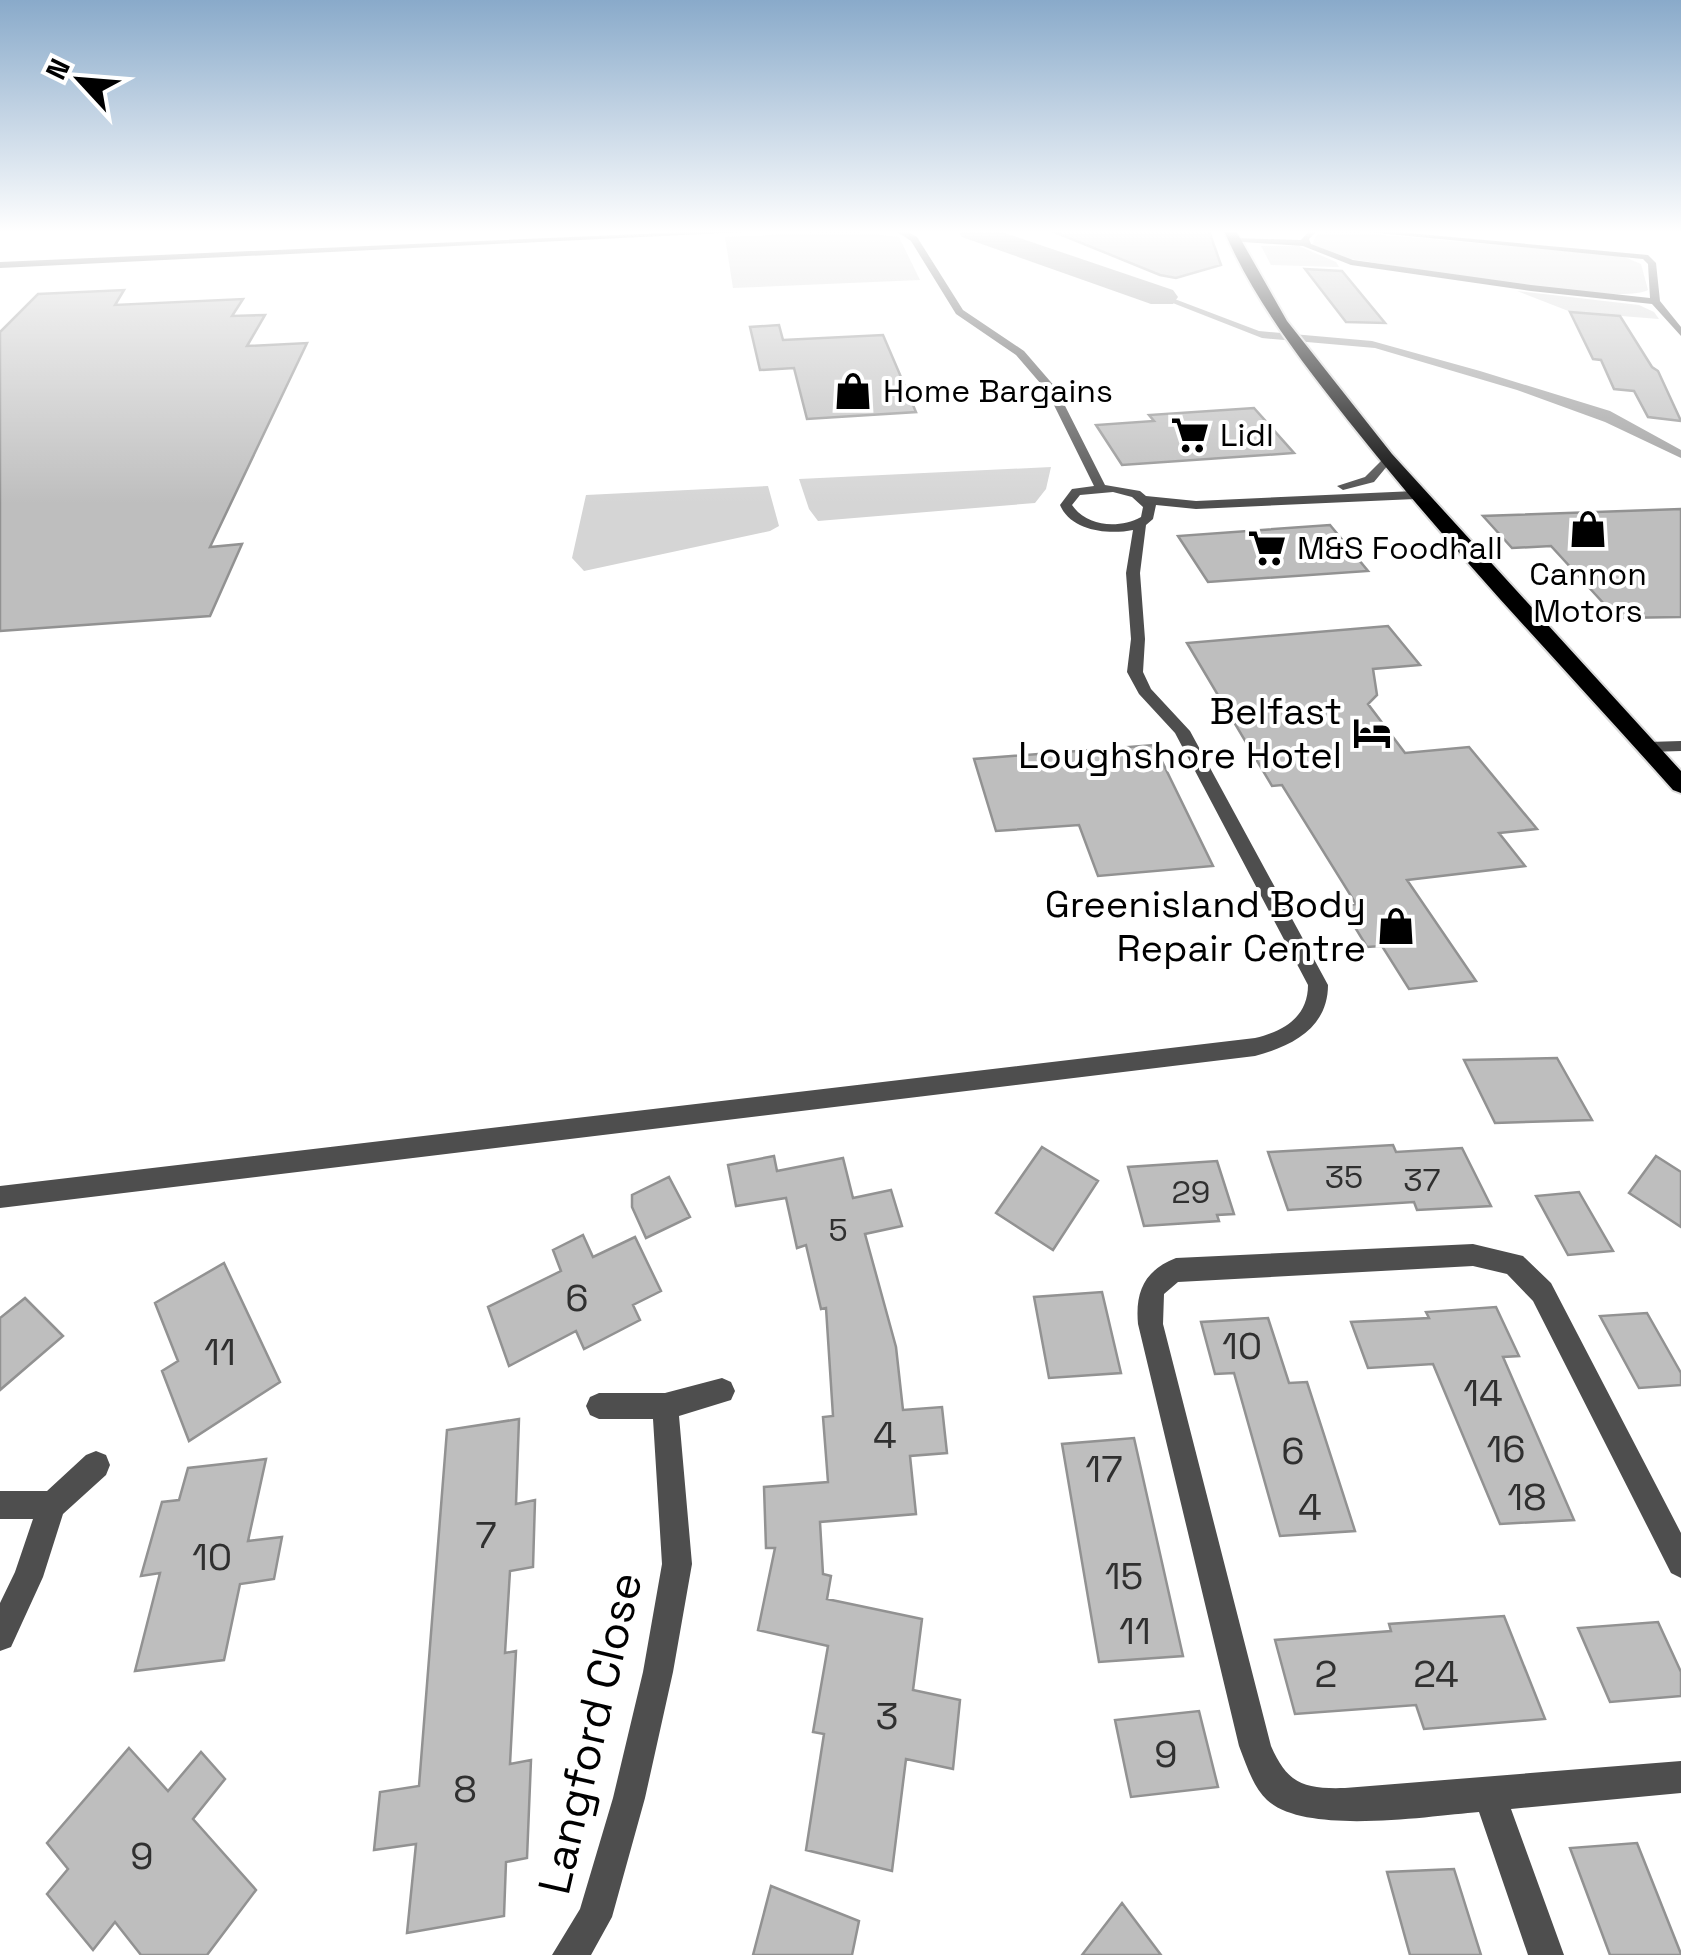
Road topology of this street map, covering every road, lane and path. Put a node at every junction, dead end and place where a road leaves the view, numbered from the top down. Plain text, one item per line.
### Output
1 (974, 322) edge
2 (1282, 322) edge
3 (1387, 459) junction
4 (1100, 487) junction
5 (1415, 495) junction
6 (1224, 504) junction
7 (1145, 512) junction
8 (1088, 524) junction
9 (1133, 573) junction
10 (1681, 746) edge
11 (1648, 748) junction
12 (1681, 785) edge
13 (0, 1197) edge
14 (722, 1391) dead end
15 (599, 1406) dead end
16 (665, 1406) junction
17 (96, 1465) dead end
18 (0, 1505) edge
19 (52, 1505) junction
20 (1681, 1563) edge
21 (0, 1636) edge
22 (1681, 1777) edge
23 (1490, 1796) junction
24 (570, 1955) edge
25 (1546, 1955) edge

1 - 4 street
2 - 3 highway
3 - 5 highway
3 - 6 street
4 - 7 street
4 - 8 street
5 - 6 street
5 - 11 highway
6 - 7 street
7 - 8 street
7 - 9 street
8 - 9 street
9 - 13 street
10 - 11 street
11 - 12 highway
14 - 16 street
15 - 16 street
16 - 24 street, Langford Close
17 - 19 street
18 - 19 street
19 - 21 street
20 - 23 street
22 - 23 street
23 - 25 street

